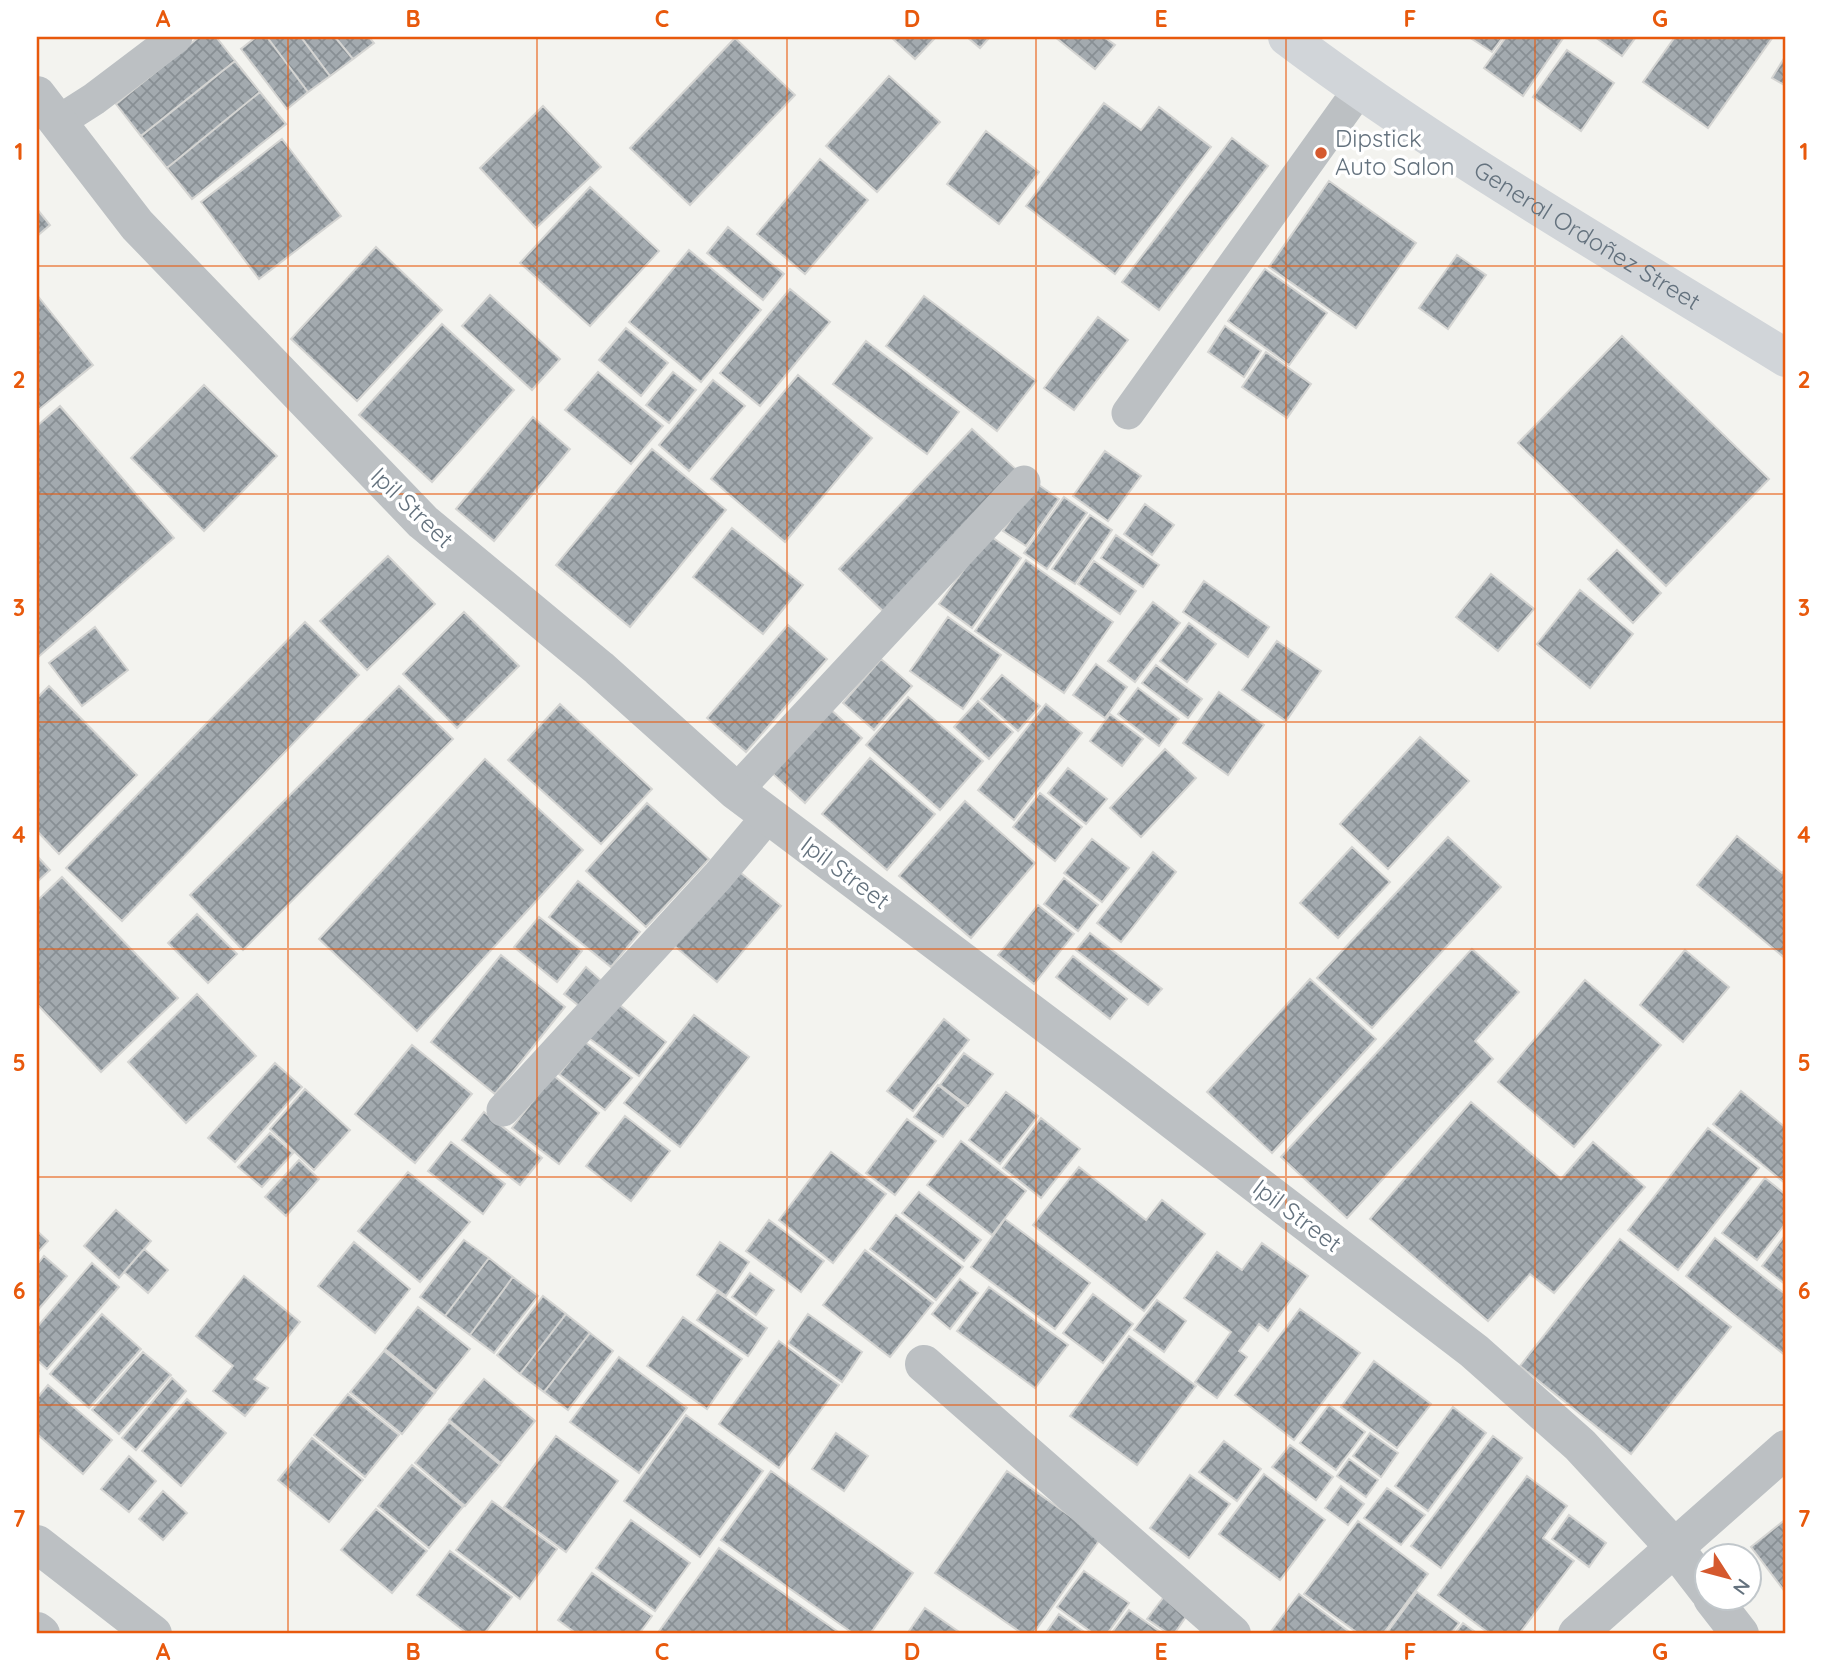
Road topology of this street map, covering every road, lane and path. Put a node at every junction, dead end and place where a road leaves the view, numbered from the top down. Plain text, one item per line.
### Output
1 (176, 37) edge
2 (1287, 37) edge
3 (1359, 90) junction
4 (47, 108) edge
5 (1786, 358) edge
6 (1128, 413) dead end
7 (1024, 482) dead end
8 (736, 791) junction
9 (769, 815) junction
10 (503, 1110) dead end
11 (924, 1364) dead end
12 (1786, 1449) edge
13 (37, 1544) edge
14 (1674, 1547) junction
15 (1694, 1574) edge
16 (1723, 1612) edge
17 (37, 1631) edge
18 (41, 1634) edge
19 (153, 1634) edge
20 (1232, 1634) edge
21 (1577, 1634) edge
22 (1740, 1634) edge

1 - 4 lane
2 - 3 main road, General Ordoñez Street
3 - 5 main road, General Ordoñez Street
3 - 6 lane
4 - 8 street, Ipil Street
7 - 8 lane
8 - 9 street, Ipil Street
9 - 10 lane
9 - 14 street, Ipil Street
11 - 20 street
12 - 14 street
13 - 19 street
14 - 15 street, Ipil Street
14 - 21 street
16 - 22 street
17 - 18 street

